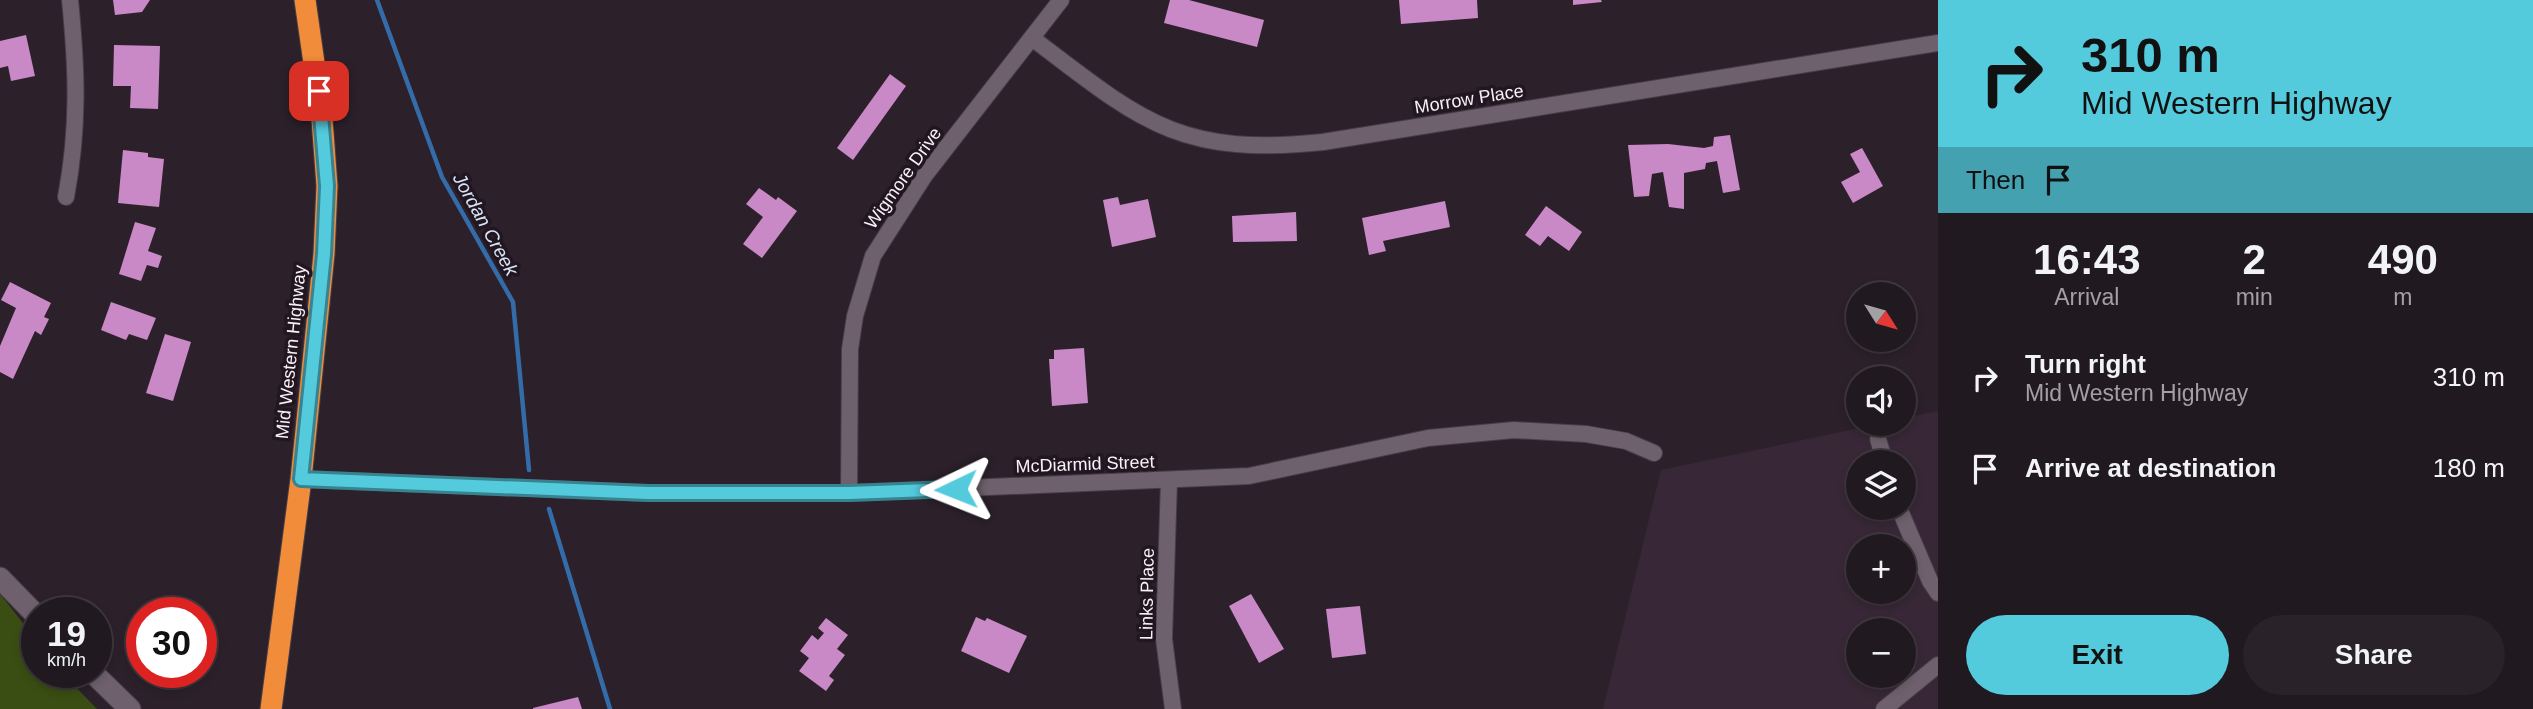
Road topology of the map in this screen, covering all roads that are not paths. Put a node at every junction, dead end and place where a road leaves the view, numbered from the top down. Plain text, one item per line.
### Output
1 (70, 0) edge
2 (305, 0) edge
3 (1061, 0) edge
4 (1032, 38) junction
5 (1938, 43) edge
6 (66, 197) dead end
7 (1878, 439) dead end
8 (1881, 450) edge
9 (1654, 453) dead end
10 (301, 479) junction
11 (1169, 480) junction
12 (849, 493) junction
13 (1904, 520) edge
14 (0, 578) edge
15 (1938, 593) edge
16 (21, 600) edge
17 (1938, 665) edge
18 (108, 688) edge
19 (130, 709) edge
20 (271, 709) edge
21 (1173, 709) edge
22 (1884, 709) edge

1 - 6 street
2 - 10 highway, Mid Western Highway
3 - 4 street, Wigmore Drive
4 - 5 street, Morrow Place
4 - 12 street, Wigmore Drive
7 - 8 street
9 - 11 street, McDiarmid Street
10 - 12 street, McDiarmid Street
10 - 20 highway, Mid Western Highway
11 - 12 street, McDiarmid Street
11 - 21 street, Links Place
13 - 15 street
14 - 16 street
17 - 22 street
18 - 19 street

